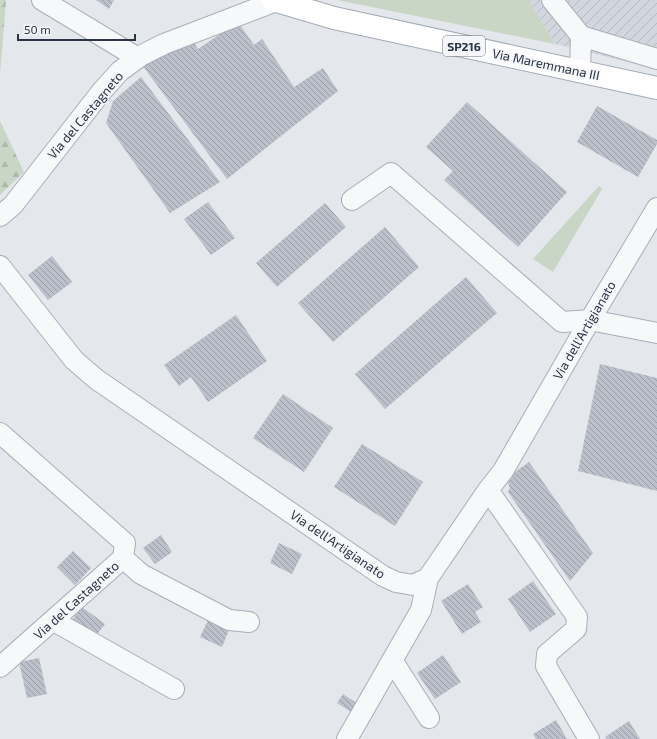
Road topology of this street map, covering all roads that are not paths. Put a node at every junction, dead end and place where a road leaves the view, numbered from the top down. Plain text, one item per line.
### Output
1 (42, 0) edge
2 (552, 0) edge
3 (276, 1) edge
4 (581, 36) junction
5 (138, 58) junction
6 (657, 59) edge
7 (580, 72) junction
8 (657, 88) edge
9 (352, 200) dead end
10 (657, 208) edge
11 (0, 216) edge
12 (0, 266) edge
13 (590, 320) junction
14 (657, 333) edge
15 (0, 433) edge
16 (488, 490) junction
17 (123, 558) junction
18 (428, 578) junction
19 (56, 619) junction
20 (249, 622) dead end
21 (392, 660) junction
22 (0, 667) edge
23 (174, 689) dead end
24 (430, 718) dead end
25 (347, 739) edge
26 (589, 739) edge

1 - 5 street
2 - 4 street
3 - 5 street, Via del Castagneto
3 - 7 main road, Via Maremmana III / SP216
4 - 6 street
4 - 7 street
5 - 11 street, Via del Castagneto
7 - 8 main road, Via Maremmana III / SP216
9 - 13 street
10 - 13 street, Via dell'Artigianato
12 - 18 street, Via dell'Artigianato
13 - 14 street
13 - 16 street, Via dell'Artigianato
15 - 17 street, Via del Castagneto
16 - 18 street, Via dell'Artigianato
16 - 26 street
17 - 19 street, Via del Castagneto
17 - 20 street
18 - 21 street
19 - 22 street, Via del Castagneto
19 - 23 street
21 - 24 street
21 - 25 street

